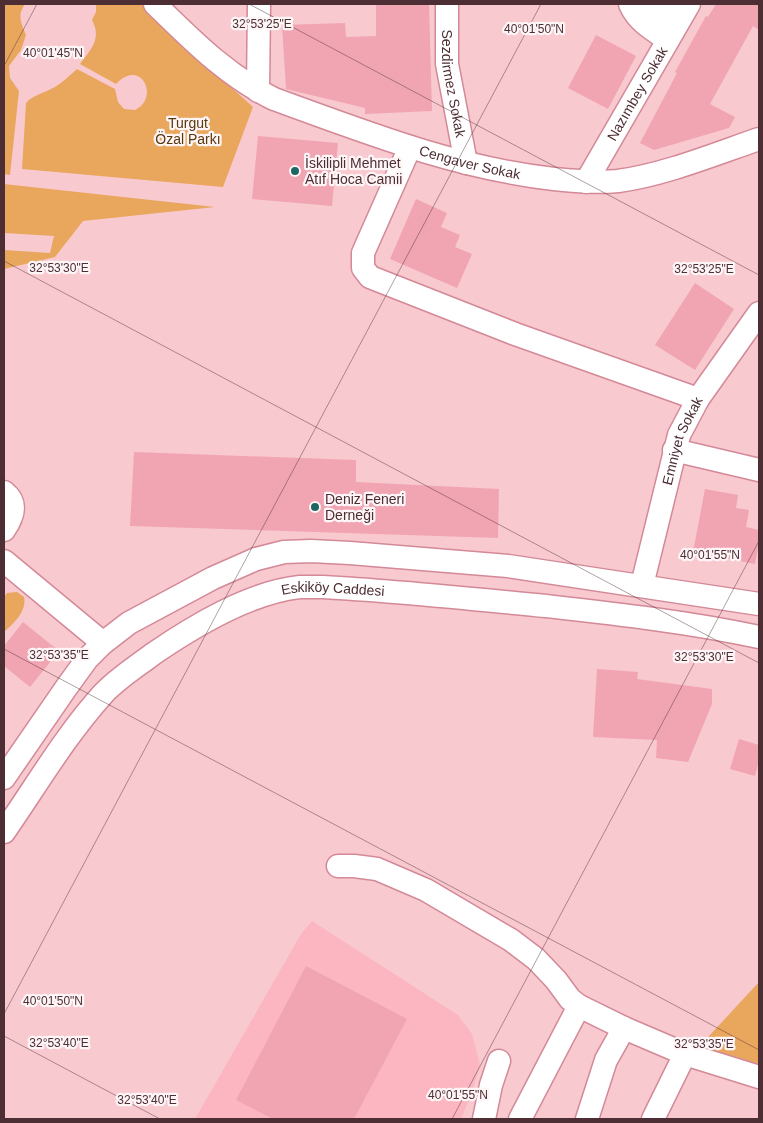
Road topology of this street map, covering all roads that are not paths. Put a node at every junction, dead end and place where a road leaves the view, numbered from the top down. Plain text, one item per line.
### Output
1 (156, 4) edge
2 (259, 4) edge
3 (447, 4) edge
4 (630, 4) edge
5 (641, 4) edge
6 (679, 4) edge
7 (688, 4) edge
8 (668, 40) junction
9 (258, 92) junction
10 (759, 140) edge
11 (410, 147) junction
12 (466, 163) junction
13 (586, 182) junction
14 (759, 313) edge
15 (698, 398) junction
16 (674, 450) junction
17 (759, 470) edge
18 (4, 492) edge
19 (4, 530) edge
20 (4, 561) edge
21 (642, 585) junction
22 (759, 604) edge
23 (759, 637) edge
24 (103, 643) junction
25 (4, 778) edge
26 (4, 832) edge
27 (338, 866) dead end
28 (579, 1006) junction
29 (624, 1028) junction
30 (685, 1054) junction
31 (499, 1062) dead end
32 (759, 1078) edge
33 (484, 1119) edge
34 (520, 1119) edge
35 (587, 1119) edge
36 (653, 1119) edge

1 - 9 street, Cengaver Sokak
2 - 9 street
3 - 12 street, Sezdirmez Sokak
4 - 8 street
5 - 6 street
7 - 8 street, Nazımbey Sokak
8 - 13 street, Nazımbey Sokak
9 - 11 street, Cengaver Sokak
10 - 13 street, Cengaver Sokak
11 - 12 street, Cengaver Sokak
11 - 15 street
12 - 13 street, Cengaver Sokak
14 - 15 street, Emniyet Sokak
15 - 16 street, Emniyet Sokak
16 - 17 street
16 - 21 street, Emniyet Sokak
18 - 19 street
20 - 24 street
21 - 22 street
21 - 24 street
23 - 26 street, Eskiköy Caddesi
24 - 25 street
27 - 28 street
28 - 29 street
28 - 34 street
29 - 30 street
29 - 35 street
30 - 32 street
30 - 36 street
31 - 33 street

